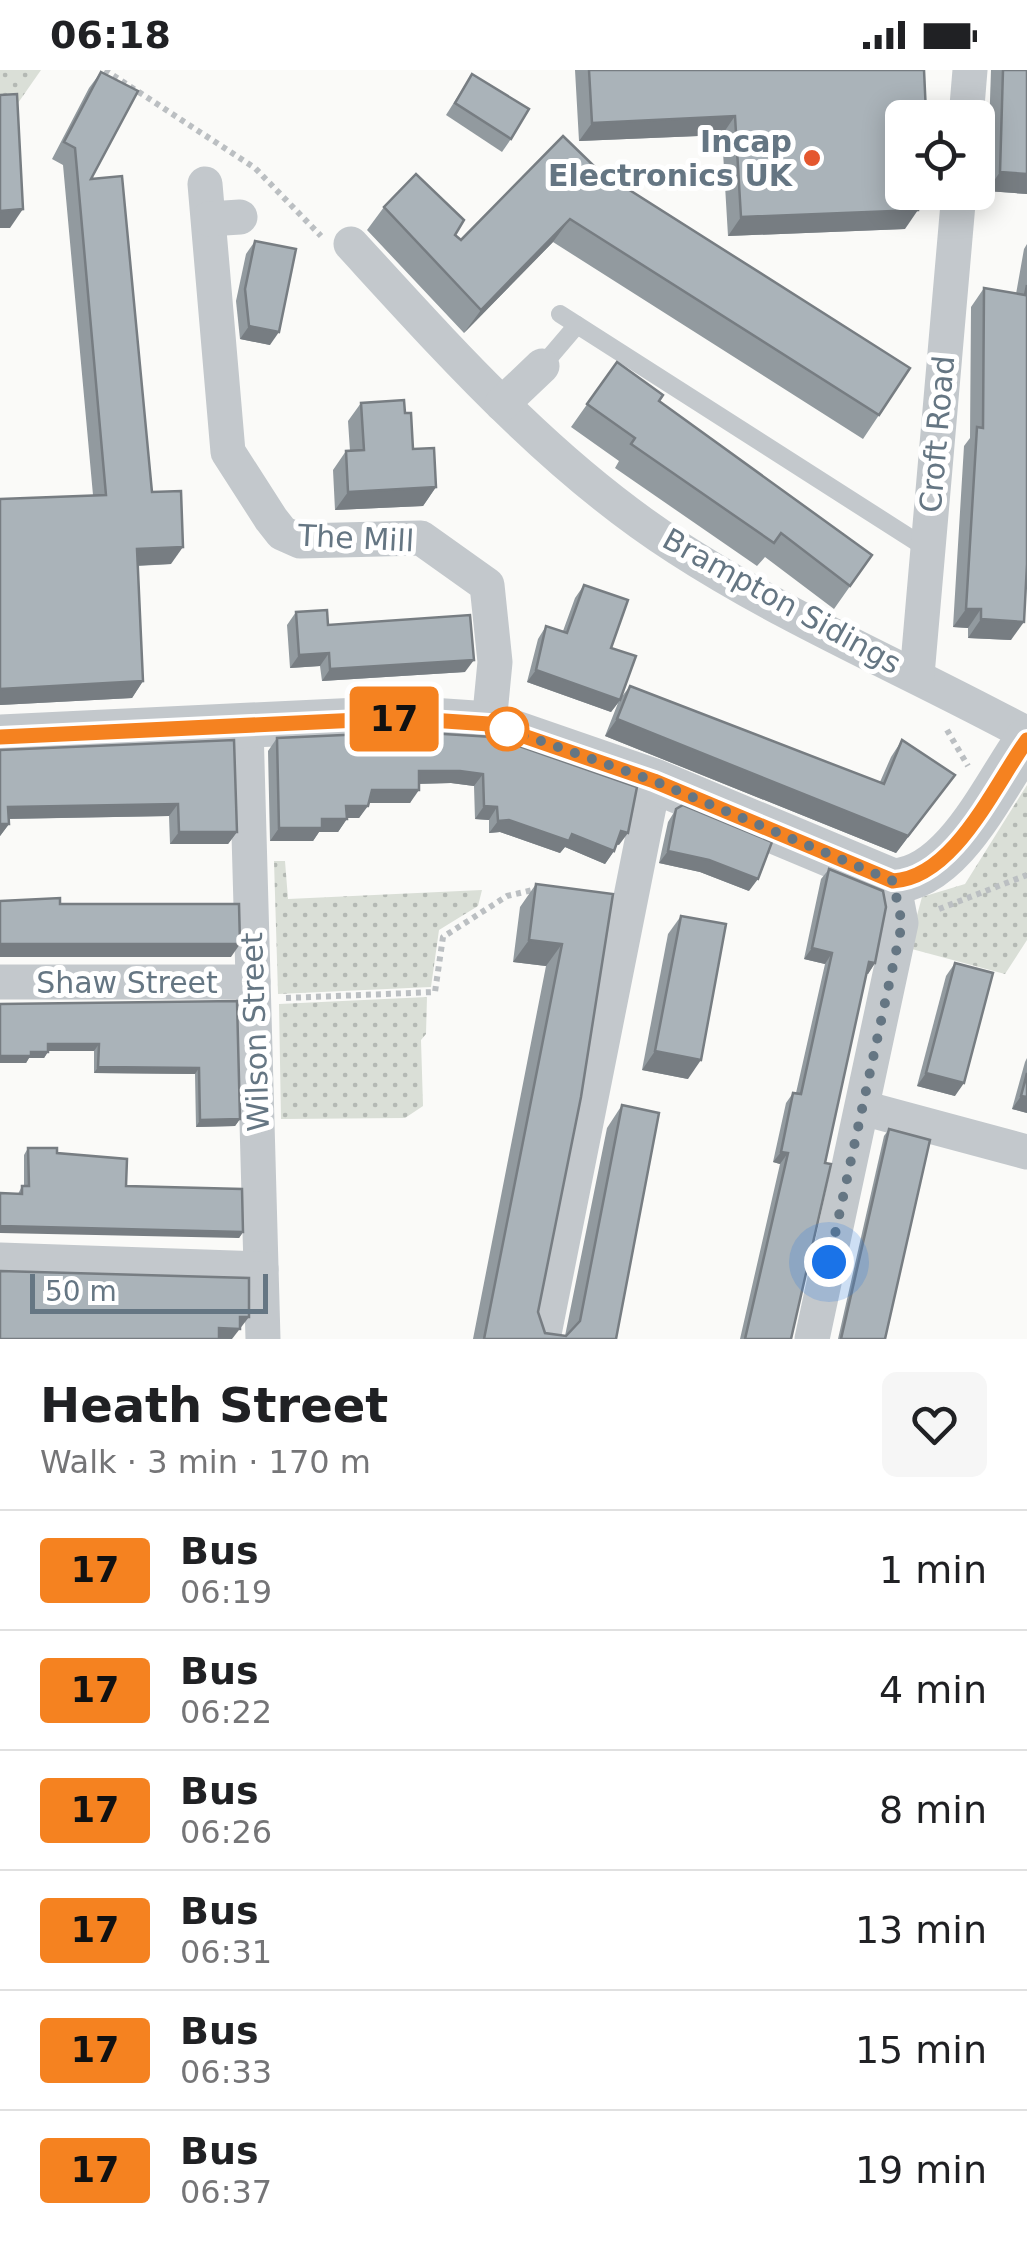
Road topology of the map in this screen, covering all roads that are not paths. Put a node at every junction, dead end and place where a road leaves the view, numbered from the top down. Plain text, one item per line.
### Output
1 (970, 70) edge
2 (968, 100) edge
3 (205, 184) dead end
4 (957, 210) edge
5 (343, 247) road end
6 (560, 314) dead end
7 (577, 325) junction
8 (542, 366) joint
9 (502, 404) junction
10 (926, 548) junction
11 (917, 675) junction
12 (489, 724) junction
13 (246, 726) junction
14 (0, 737) edge
15 (1027, 737) edge
16 (654, 781) junction
17 (897, 902) junction
18 (0, 982) edge
19 (254, 991) junction
20 (863, 1108) junction
21 (1027, 1152) edge
22 (0, 1260) edge
23 (262, 1269) junction
24 (264, 1339) edge
25 (543, 1339) edge
26 (812, 1339) edge

1 - 2 street
3 - 12 street, The Mill
4 - 10 street, Croft Road
5 - 9 street, Brampton Sidings
6 - 7 lane
7 - 8 lane
7 - 10 lane
8 - 9 street
9 - 11 street, Brampton Sidings
10 - 11 street, Croft Road
11 - 15 street, Brampton Sidings
12 - 13 street
12 - 16 street
13 - 14 street
13 - 19 street, Wilson Street
15 - 17 street
16 - 17 street
16 - 25 street
17 - 20 street
18 - 19 street, Shaw Street
19 - 23 street, Wilson Street
20 - 21 street
20 - 26 street
22 - 23 street
23 - 24 street, Wilson Street

